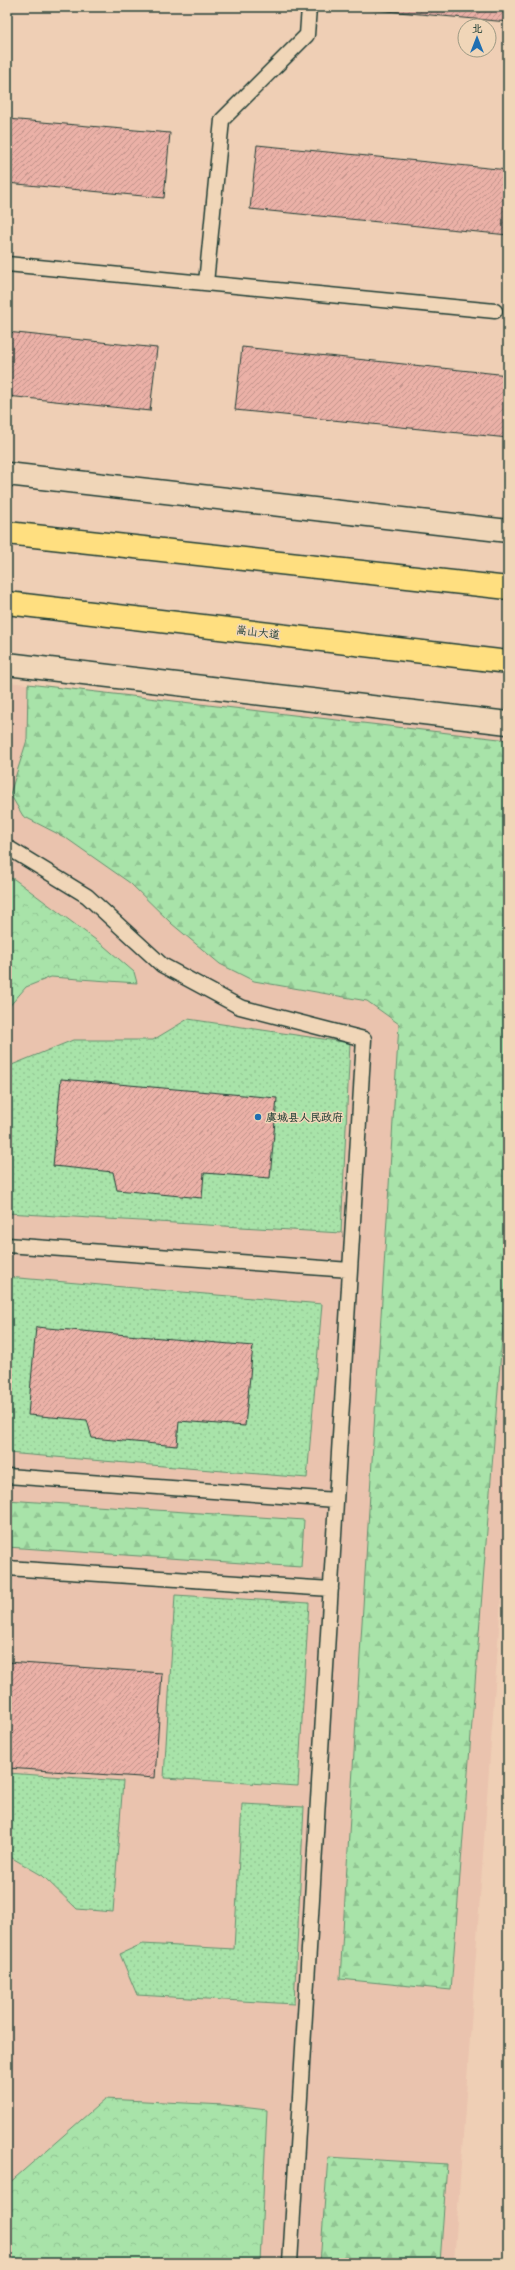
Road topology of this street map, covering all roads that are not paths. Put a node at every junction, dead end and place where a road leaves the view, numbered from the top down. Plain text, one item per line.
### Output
1 (309, 7) edge
2 (7, 264) edge
3 (206, 283) junction
4 (495, 311) dead end
5 (7, 474) edge
6 (508, 531) edge
7 (7, 533) edge
8 (508, 588) edge
9 (7, 603) edge
10 (508, 662) edge
11 (7, 664) edge
12 (508, 724) edge
13 (7, 848) edge
14 (7, 1245) edge
15 (350, 1270) junction
16 (7, 1476) edge
17 (336, 1500) junction
18 (7, 1568) edge
19 (331, 1589) junction
20 (290, 2263) edge

1 - 3 lane
2 - 3 lane
3 - 4 lane
5 - 6 main road
7 - 8 main road
9 - 10 main road, 嵩山大道
11 - 12 main road
13 - 15 lane
14 - 15 lane
15 - 17 lane
16 - 17 lane
17 - 19 lane
18 - 19 lane
19 - 20 lane

